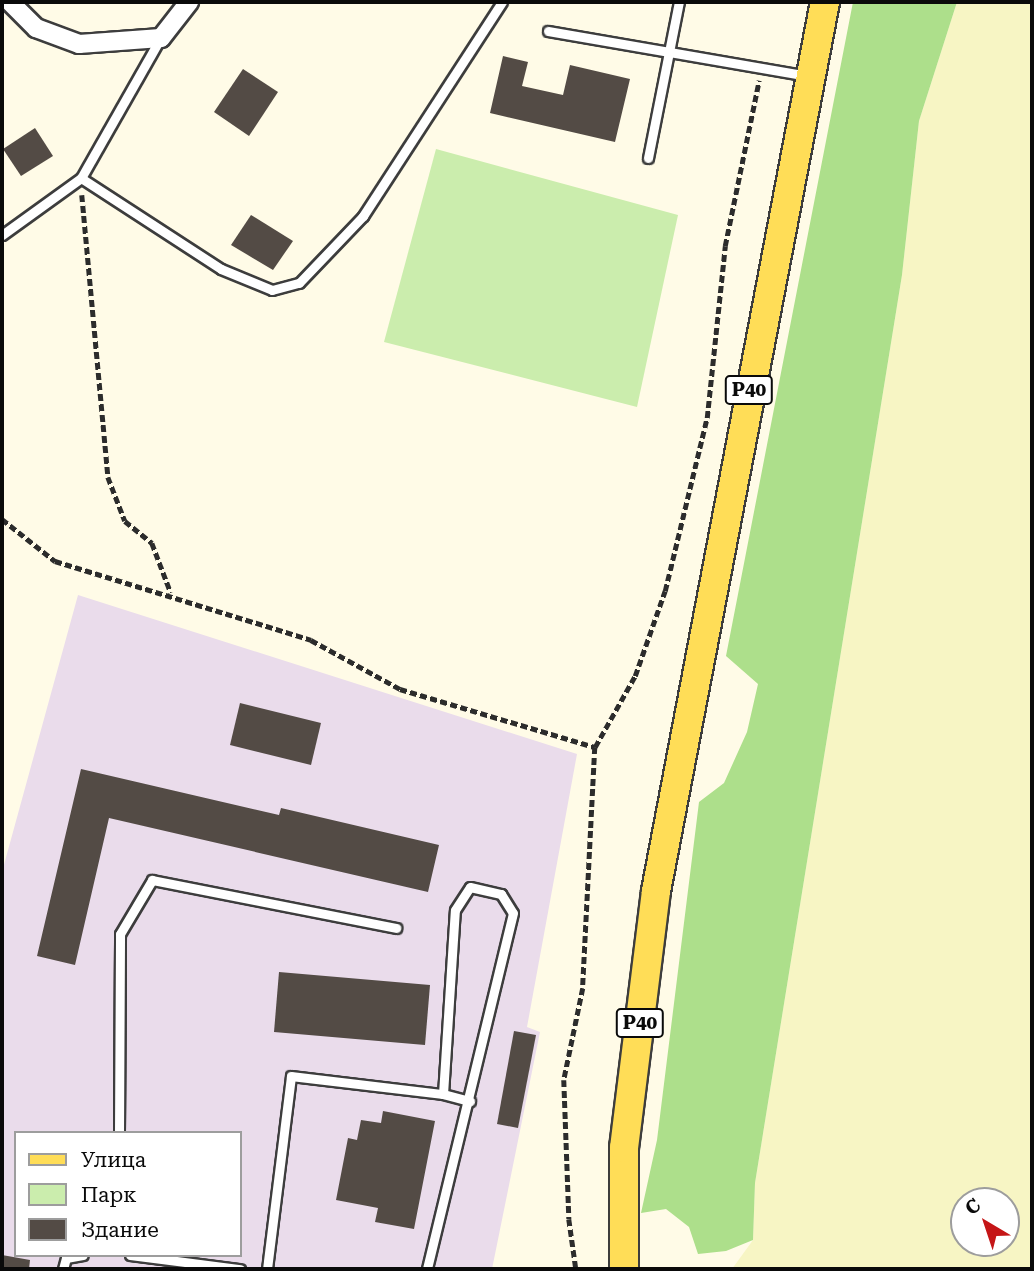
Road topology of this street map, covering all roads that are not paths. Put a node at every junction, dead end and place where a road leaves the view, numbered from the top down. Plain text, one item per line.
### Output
1 (10, 2) edge
2 (189, 2) edge
3 (502, 2) edge
4 (679, 2) edge
5 (825, 2) edge
6 (548, 31) dead end
7 (161, 38) junction
8 (669, 52) junction
9 (810, 76) junction
10 (648, 158) dead end
11 (81, 178) junction
12 (2, 235) edge
13 (396, 928) dead end
14 (443, 1094) junction
15 (470, 1101) junction
16 (119, 1131) edge
17 (146, 1257) edge
18 (240, 1269) edge
19 (267, 1269) edge
20 (427, 1269) edge
21 (624, 1269) edge

1 - 7 street
2 - 7 street
3 - 11 lane
4 - 8 lane
5 - 9 main road, Р40
6 - 8 lane
7 - 11 lane
8 - 9 lane
8 - 10 lane
9 - 21 main road, Р40
11 - 12 lane
13 - 16 lane
14 - 15 lane
14 - 15 lane
14 - 19 lane
15 - 20 lane
17 - 18 lane

